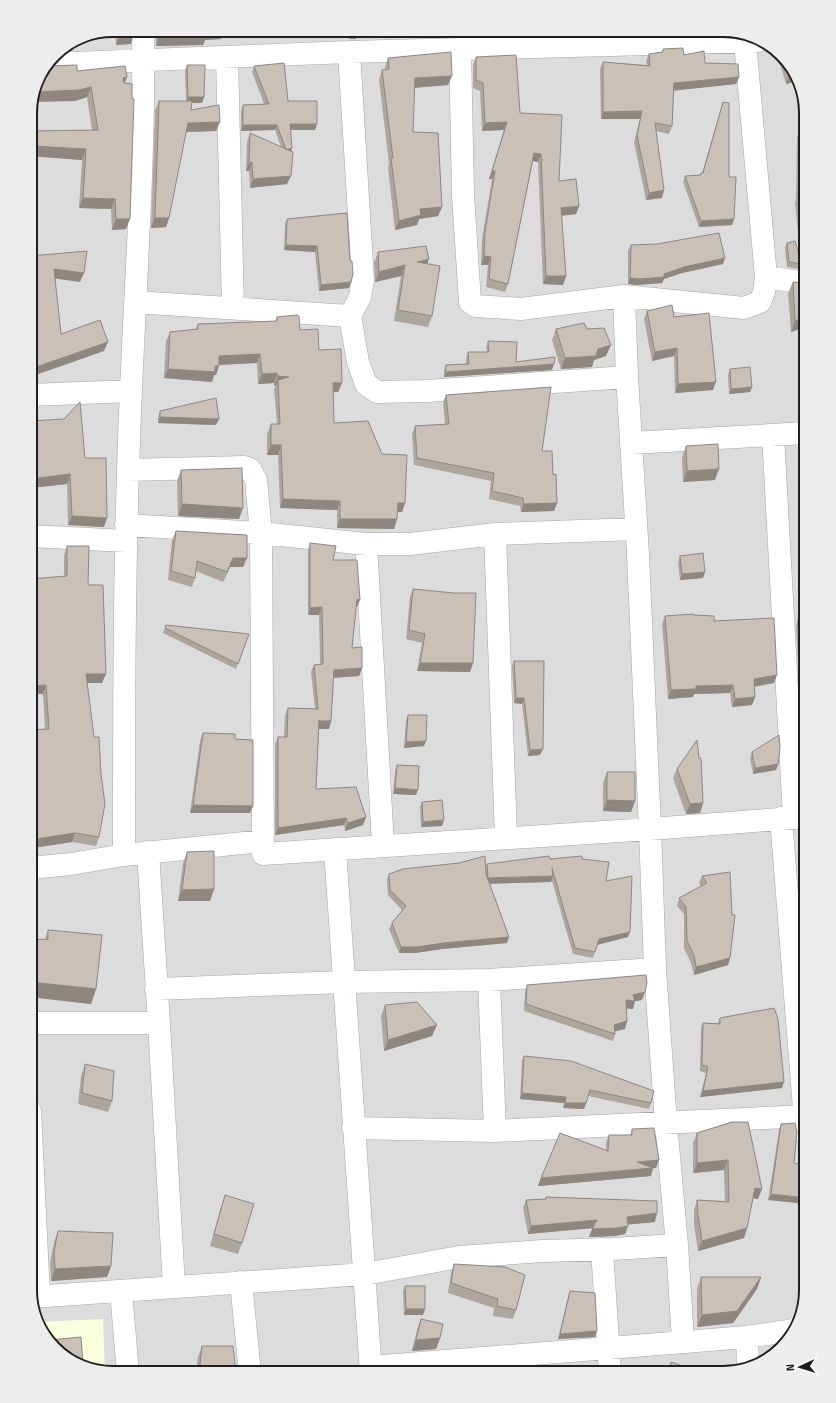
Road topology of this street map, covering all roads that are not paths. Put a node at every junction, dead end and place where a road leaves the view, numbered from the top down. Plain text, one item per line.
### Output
1 (143, 37) edge
2 (592, 38) edge
3 (747, 41) edge
4 (752, 43) edge
5 (460, 50) junction
6 (349, 52) junction
7 (227, 57) junction
8 (144, 61) junction
9 (55, 64) edge
10 (766, 277) junction
11 (799, 282) edge
12 (624, 296) junction
13 (135, 302) junction
14 (233, 308) junction
15 (350, 316) junction
16 (626, 377) junction
17 (131, 391) junction
18 (37, 395) edge
19 (799, 433) edge
20 (773, 435) junction
21 (631, 443) junction
22 (128, 470) junction
23 (636, 529) junction
24 (261, 532) junction
25 (126, 533) junction
26 (495, 534) junction
27 (37, 536) edge
28 (366, 544) junction
29 (794, 817) edge
30 (650, 829) junction
31 (506, 837) junction
32 (263, 841) junction
33 (383, 845) junction
34 (335, 849) junction
35 (148, 852) junction
36 (124, 855) junction
37 (37, 867) edge
38 (799, 939) edge
39 (655, 969) junction
40 (489, 980) junction
41 (344, 982) junction
42 (156, 989) junction
43 (37, 1023) edge
44 (159, 1023) junction
45 (666, 1123) junction
46 (799, 1123) edge
47 (353, 1128) junction
48 (495, 1131) junction
49 (677, 1245) junction
50 (602, 1250) junction
51 (365, 1274) junction
52 (241, 1282) junction
53 (174, 1287) junction
54 (121, 1291) junction
55 (38, 1297) edge
56 (787, 1331) edge
57 (747, 1337) junction
58 (683, 1342) junction
59 (608, 1348) junction
60 (748, 1362) edge
61 (127, 1366) edge
62 (249, 1366) edge
63 (370, 1366) edge
64 (413, 1366) edge
65 (609, 1366) edge

1 - 8 street
2 - 3 street
2 - 5 street
4 - 10 street
5 - 6 street
5 - 12 street
6 - 7 street
6 - 15 street
7 - 8 street
7 - 14 street
8 - 9 street
8 - 13 street
10 - 11 street
10 - 12 street
12 - 16 street
13 - 14 street
13 - 17 street
14 - 15 street
15 - 16 street
16 - 21 street
17 - 18 street
17 - 22 street
19 - 20 street
20 - 21 street
20 - 29 street
21 - 23 street
22 - 24 street
22 - 25 street
23 - 26 street
23 - 30 street
24 - 25 street
24 - 28 street
24 - 32 street
25 - 27 street
25 - 36 street
26 - 28 street
26 - 31 street
28 - 33 street
29 - 30 street
29 - 38 street
30 - 31 street
30 - 39 street
31 - 33 street
32 - 34 street
32 - 35 street
33 - 34 street
34 - 41 street
35 - 36 street
35 - 42 street
36 - 37 street
39 - 40 street
39 - 45 street
40 - 41 street
40 - 48 street
41 - 42 street
41 - 47 street
42 - 44 street
43 - 44 street
44 - 53 street
45 - 46 street
45 - 48 street
45 - 49 street
47 - 48 street
47 - 51 street
49 - 50 street
49 - 58 street
50 - 51 street
50 - 59 street
51 - 52 street
51 - 63 street
52 - 53 street
52 - 62 street
53 - 54 street
54 - 55 street
54 - 61 street
56 - 57 street
57 - 58 street
57 - 60 street
58 - 59 street
59 - 64 street
59 - 65 street

